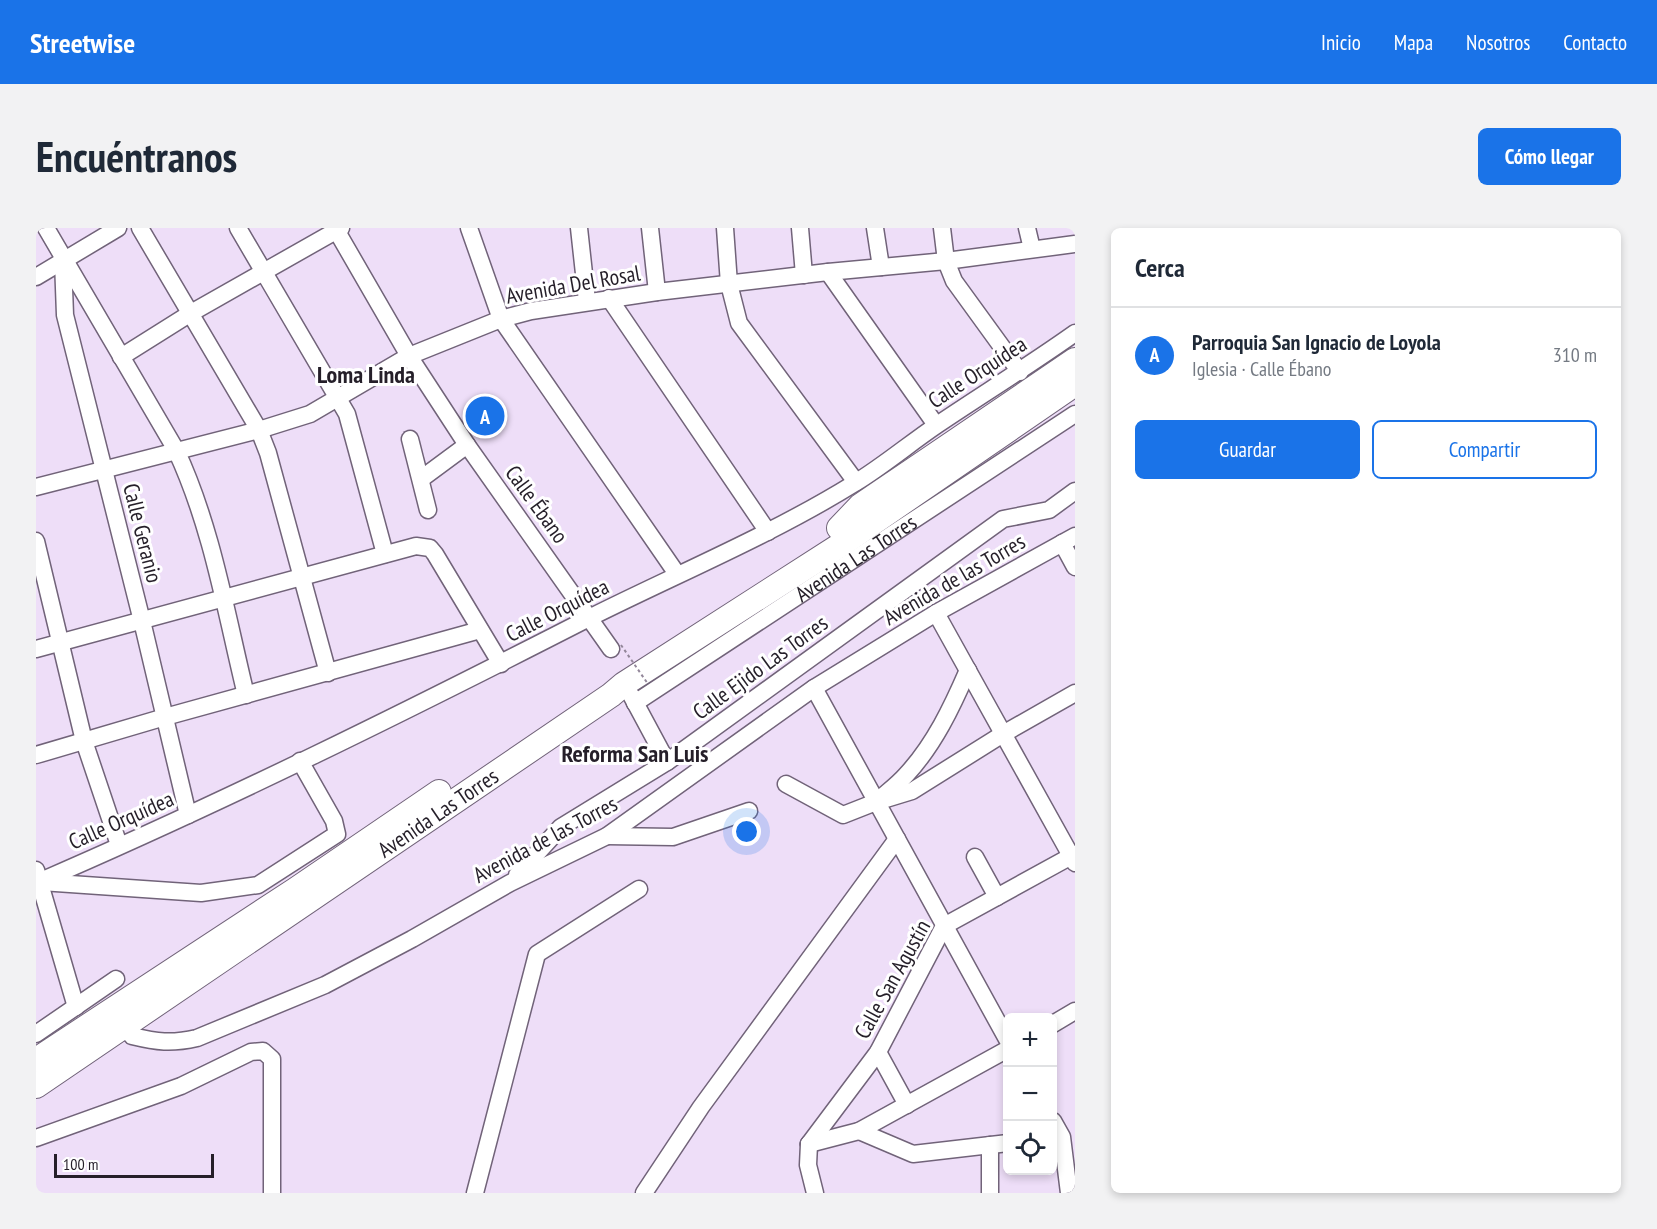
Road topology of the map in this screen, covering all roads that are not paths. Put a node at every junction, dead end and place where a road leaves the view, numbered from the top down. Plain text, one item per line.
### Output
1 (45, 228) edge
2 (118, 228) edge
3 (140, 228) edge
4 (238, 228) edge
5 (469, 228) edge
6 (579, 228) edge
7 (650, 228) edge
8 (725, 228) edge
9 (800, 228) edge
10 (875, 228) edge
11 (942, 228) edge
12 (1027, 228) edge
13 (338, 229) edge
14 (1075, 244) edge
15 (1032, 249) junction
16 (63, 261) junction
17 (946, 261) junction
18 (881, 267) junction
19 (264, 270) junction
20 (828, 272) junction
21 (804, 275) junction
22 (36, 276) edge
23 (729, 284) junction
24 (657, 292) junction
25 (609, 298) junction
26 (587, 301) junction
27 (191, 313) junction
28 (501, 319) junction
29 (1075, 333) edge
30 (409, 356) junction
31 (121, 357) junction
32 (1075, 360) edge
33 (1075, 368) edge
34 (1020, 372) junction
35 (1075, 384) edge
36 (337, 397) junction
37 (1075, 399) edge
38 (1075, 414) edge
39 (936, 426) junction
40 (259, 430) junction
41 (410, 439) dead end
42 (468, 445) junction
43 (176, 450) junction
44 (104, 469) junction
45 (421, 479) junction
46 (856, 482) junction
47 (36, 487) edge
48 (1075, 491) edge
49 (893, 500) junction
50 (428, 510) dead end
51 (768, 532) junction
52 (840, 536) junction
53 (1068, 539) edge
54 (36, 541) edge
55 (385, 554) junction
56 (1075, 567) edge
57 (677, 574) junction
58 (303, 577) junction
59 (222, 598) junction
60 (936, 613) junction
61 (590, 618) junction
62 (142, 621) junction
63 (480, 630) junction
64 (61, 643) junction
65 (616, 647) road end
66 (36, 649) edge
67 (501, 664) junction
68 (968, 670) junction
69 (328, 673) junction
70 (814, 688) junction
71 (1075, 693) edge
72 (246, 695) junction
73 (165, 717) junction
74 (1003, 734) junction
75 (84, 741) junction
76 (36, 755) edge
77 (300, 761) junction
78 (667, 762) junction
79 (786, 784) dead end
80 (876, 802) junction
81 (749, 811) dead end
82 (188, 815) junction
83 (607, 836) junction
84 (897, 839) junction
85 (119, 845) junction
86 (975, 856) dead end
87 (1074, 858) edge
88 (37, 878) edge
89 (510, 883) junction
90 (639, 889) dead end
91 (997, 897) junction
92 (944, 926) junction
93 (271, 928) junction
94 (116, 979) dead end
95 (76, 1007) junction
96 (1075, 1011) edge
97 (1057, 1022) edge
98 (1003, 1032) edge
99 (36, 1034) edge
100 (132, 1036) junction
101 (878, 1052) junction
102 (1003, 1052) edge
103 (36, 1060) edge
104 (72, 1061) junction
105 (36, 1086) edge
106 (907, 1105) junction
107 (859, 1131) junction
108 (36, 1138) edge
109 (1063, 1138) edge
110 (809, 1144) junction
111 (1003, 1144) edge
112 (990, 1145) junction
113 (272, 1193) edge
114 (476, 1193) edge
115 (644, 1193) edge
116 (815, 1193) edge
117 (990, 1193) edge
118 (1069, 1193) edge

1 - 16 street
2 - 16 street
3 - 27 street
4 - 19 street
5 - 28 street
6 - 26 street
7 - 24 street
8 - 23 street
9 - 21 street
10 - 18 street
11 - 17 street
12 - 15 street
13 - 19 street
13 - 30 street, Calle Ébano
14 - 15 street, Avenida Del Rosal
15 - 17 street, Avenida Del Rosal
16 - 22 street
16 - 31 street
16 - 44 street, Calle Geranio
17 - 18 street, Avenida Del Rosal
17 - 34 street
18 - 20 street, Avenida Del Rosal
19 - 27 street
19 - 36 street
20 - 21 street, Avenida Del Rosal
20 - 39 street
21 - 23 street, Avenida Del Rosal
23 - 24 street, Avenida Del Rosal
23 - 46 street
24 - 25 street, Avenida Del Rosal
25 - 26 street, Avenida Del Rosal
25 - 51 street
26 - 28 street, Avenida Del Rosal
27 - 31 street
27 - 40 street
28 - 30 street, Avenida Del Rosal
28 - 57 street
29 - 34 street, Calle Orquídea
30 - 36 street, Avenida Del Rosal
30 - 42 street, Calle Ébano
31 - 43 street
32 - 52 highway
33 - 49 highway
34 - 39 street, Calle Orquídea
35 - 49 highway
36 - 40 street, Avenida Del Rosal
36 - 55 street
37 - 52 highway
38 - 78 street, Avenida Las Torres
39 - 46 street, Calle Orquídea
40 - 43 street, Avenida Del Rosal
40 - 58 street
41 - 45 street
42 - 45 street
42 - 61 street, Calle Ébano
43 - 44 street, Avenida Del Rosal
43 - 59 street
44 - 47 street, Avenida Del Rosal
44 - 62 street, Calle Geranio
45 - 50 street
46 - 51 street, Calle Orquídea
48 - 78 street, Calle Ejido Las Torres
49 - 52 highway
51 - 57 street, Calle Orquídea
52 - 93 highway, Avenida Las Torres
52 - 103 highway, Avenida Las Torres
53 - 56 street
53 - 60 street, Avenida de las Torres
54 - 64 street
55 - 58 street
55 - 63 street
57 - 61 street, Calle Orquídea
58 - 59 street
58 - 69 street
59 - 62 street
59 - 72 street
60 - 68 street
60 - 70 street, Avenida de las Torres
61 - 65 street, Calle Ébano
61 - 67 street, Calle Orquídea
62 - 64 street
62 - 73 street, Calle Geranio
63 - 67 street
63 - 69 street
64 - 66 street
64 - 75 street
67 - 77 street, Calle Orquídea
68 - 74 street
68 - 80 street
69 - 72 street
70 - 80 street
70 - 83 street, Avenida de las Torres
71 - 74 street
72 - 73 street
73 - 75 street
73 - 82 street, Calle Geranio
74 - 80 street
74 - 87 street
75 - 76 street
75 - 85 street
77 - 82 street, Calle Orquídea
77 - 88 street
78 - 89 street, Calle Ejido Las Torres
79 - 80 street
80 - 84 street
81 - 83 street
82 - 85 street, Calle Orquídea
83 - 89 street, Avenida de las Torres
84 - 92 street
84 - 115 street
85 - 88 street, Calle Orquídea
86 - 91 street
87 - 91 street, Calle San Agustín
88 - 95 street
89 - 100 street, Avenida de las Torres
90 - 114 street
91 - 92 street, Calle San Agustín
92 - 98 street
92 - 101 street, Calle San Agustín
93 - 100 highway
93 - 104 highway, Avenida Las Torres
94 - 95 street
95 - 99 street
96 - 97 street
100 - 104 highway
101 - 106 street
101 - 110 street, Calle San Agustín
102 - 106 street
104 - 105 highway, Avenida Las Torres
106 - 107 street
107 - 110 street
107 - 112 street
108 - 113 street
109 - 118 street
110 - 116 street
111 - 112 street
112 - 117 street

